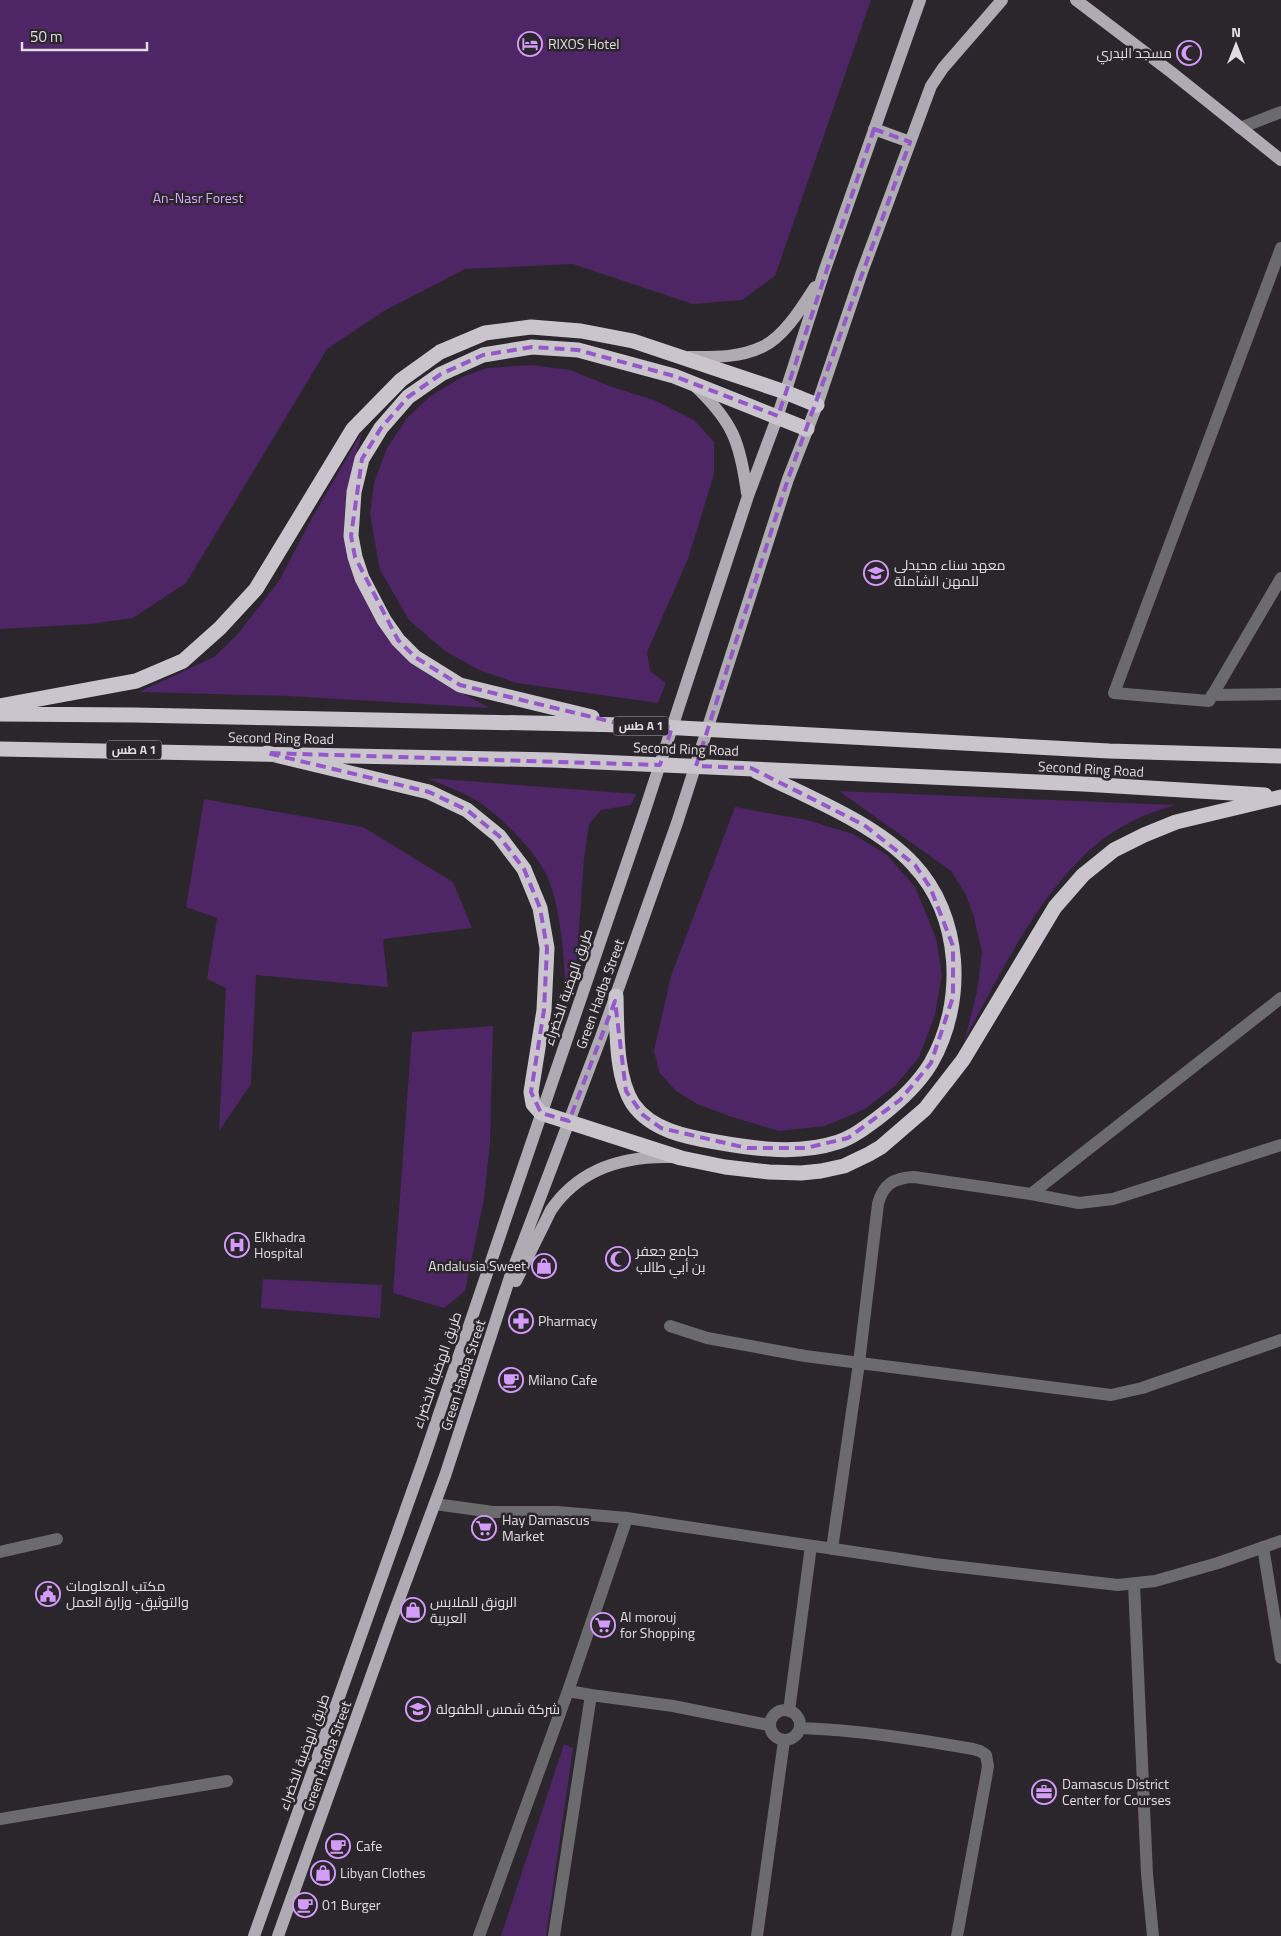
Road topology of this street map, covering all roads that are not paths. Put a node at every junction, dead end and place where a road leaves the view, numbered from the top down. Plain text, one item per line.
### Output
1 (920, 0) edge
2 (1002, 0) edge
3 (1076, 0) edge
4 (1083, 0) edge
5 (1090, 11) junction
6 (1281, 112) edge
7 (1240, 128) junction
8 (874, 129) junction
9 (910, 142) junction
10 (1281, 160) edge
11 (1281, 248) edge
12 (824, 272) junction
13 (683, 357) junction
14 (691, 383) junction
15 (785, 392) junction
16 (817, 405) junction
17 (777, 418) junction
18 (807, 429) junction
19 (748, 496) junction
20 (1281, 578) edge
21 (1281, 694) edge
22 (1212, 695) junction
23 (0, 706) edge
24 (0, 714) edge
25 (625, 725) junction
26 (0, 749) edge
27 (268, 753) junction
28 (1281, 756) edge
29 (751, 768) junction
30 (1281, 797) edge
31 (616, 996) junction
32 (1281, 998) edge
33 (541, 1113) junction
34 (569, 1121) junction
35 (1281, 1146) edge
36 (681, 1158) junction
37 (1031, 1194) junction
38 (499, 1311) junction
39 (670, 1326) dead end
40 (1281, 1340) edge
41 (859, 1363) junction
42 (435, 1504) junction
43 (627, 1518) junction
44 (58, 1540) dead end
45 (1281, 1541) edge
46 (811, 1546) junction
47 (1262, 1547) junction
48 (832, 1549) junction
49 (0, 1552) edge
50 (1134, 1584) junction
51 (1281, 1657) edge
52 (568, 1691) junction
53 (591, 1695) junction
54 (790, 1711) junction
55 (770, 1725) junction
56 (800, 1728) junction
57 (784, 1741) junction
58 (228, 1781) dead end
59 (0, 1819) edge
60 (254, 1936) edge
61 (278, 1936) edge
62 (479, 1936) edge
63 (554, 1936) edge
64 (756, 1936) edge
65 (958, 1936) edge
66 (1152, 1936) edge

1 - 8 main road
2 - 9 main road, Green Hadba Street
3 - 5 main road
4 - 5 main road
5 - 7 main road
6 - 7 street
7 - 10 main road
8 - 9 main road
8 - 12 main road
9 - 16 main road, Green Hadba Street
11 - 22 street
12 - 13 main road
12 - 15 main road, طريق الهضبة الخضراء
13 - 15 highway
13 - 23 highway
14 - 17 highway
14 - 19 main road
14 - 25 highway
15 - 16 highway
15 - 17 main road, طريق الهضبة الخضراء
16 - 18 main road, Green Hadba Street
17 - 18 highway
17 - 19 main road, طريق الهضبة الخضراء
18 - 31 main road, Green Hadba Street
19 - 33 main road, طريق الهضبة الخضراء
20 - 22 street
21 - 22 street
24 - 25 highway, Second Ring Road / طس A 1
25 - 28 highway, Second Ring Road / طس A 1
26 - 27 highway, Second Ring Road / طس A 1
27 - 29 highway, Second Ring Road / طس A 1
27 - 33 highway
29 - 30 highway, Second Ring Road / طس A 1
29 - 31 highway
30 - 36 highway
31 - 34 main road, Green Hadba Street
32 - 37 street
33 - 34 highway
33 - 60 main road, طريق الهضبة الخضراء
34 - 36 highway
34 - 38 main road, Green Hadba Street
35 - 37 street
36 - 38 main road
37 - 41 street
38 - 42 main road, Green Hadba Street
39 - 41 street
40 - 41 street
41 - 48 street
42 - 43 street
42 - 61 main road, Green Hadba Street
43 - 46 street
43 - 52 street
44 - 49 street
45 - 47 street
46 - 48 street
46 - 54 street
47 - 50 street
47 - 51 street
48 - 50 street
50 - 66 street
52 - 53 street
52 - 62 street
53 - 55 street
53 - 63 street
54 - 55 street
54 - 56 street
55 - 57 street
56 - 57 street
56 - 65 street
57 - 64 street
58 - 59 street

